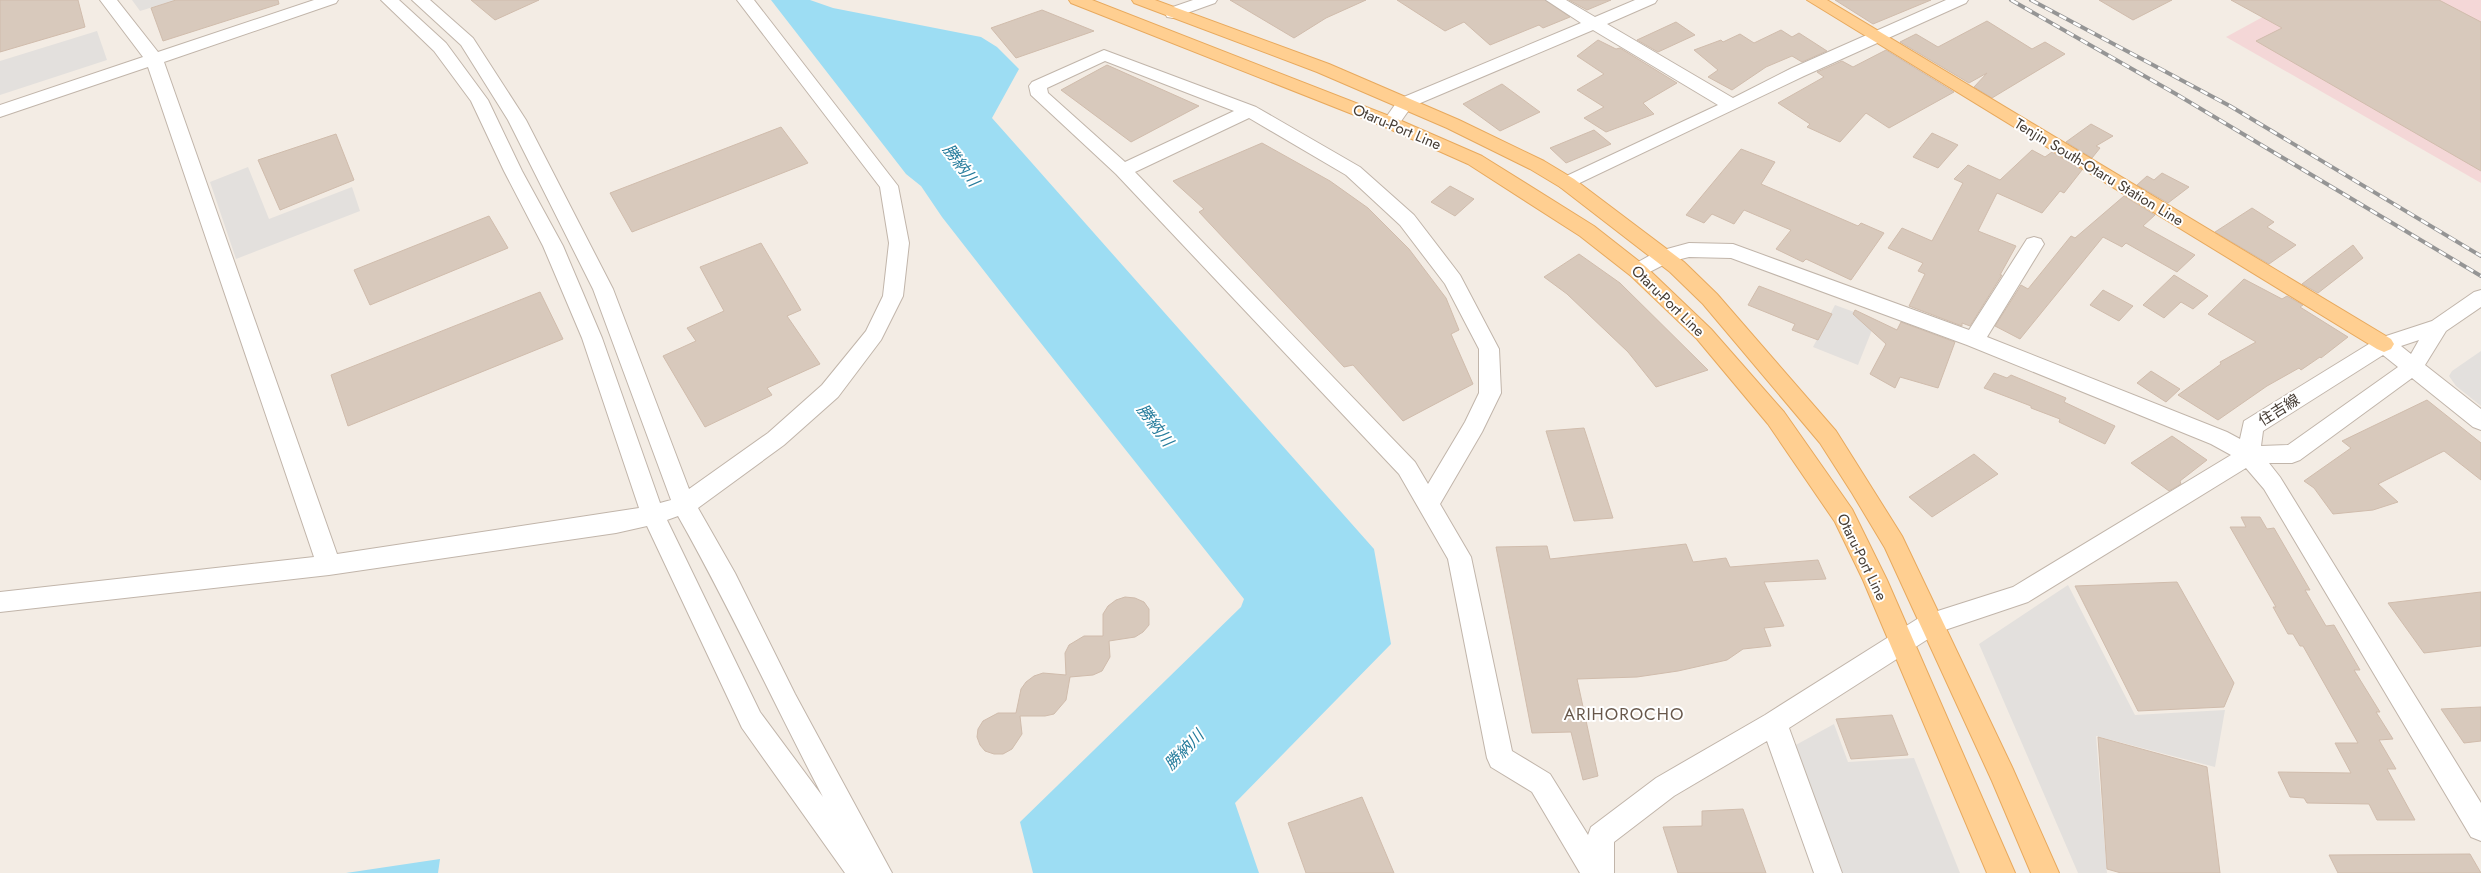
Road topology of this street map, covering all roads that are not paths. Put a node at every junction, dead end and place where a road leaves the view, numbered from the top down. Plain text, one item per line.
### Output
1 (108, 0) edge
2 (330, 0) edge
3 (388, 0) edge
4 (420, 0) edge
5 (745, 0) edge
6 (1076, 0) edge
7 (1140, 0) edge
8 (1209, 0) edge
9 (1554, 0) edge
10 (1649, 0) edge
11 (1814, 0) edge
12 (1960, 0) edge
13 (1173, 12) junction
14 (1595, 24) junction
15 (1876, 37) junction
16 (154, 59) junction
17 (1405, 103) junction
18 (1732, 105) junction
19 (0, 111) edge
20 (1250, 111) junction
21 (1391, 123) junction
22 (1124, 170) junction
23 (1567, 183) junction
24 (2034, 244) dead end
25 (1664, 257) junction
26 (1638, 270) junction
27 (2474, 302) edge
28 (2439, 326) junction
29 (1974, 340) junction
30 (2384, 344) junction
31 (2414, 366) junction
32 (2481, 421) edge
33 (2249, 455) junction
34 (1428, 504) junction
35 (684, 505) junction
36 (653, 515) junction
37 (329, 565) junction
38 (0, 602) edge
39 (1931, 624) junction
40 (1902, 642) junction
41 (1774, 723) junction
42 (2481, 828) edge
43 (862, 873) edge
44 (878, 873) edge
45 (1595, 873) edge
46 (1600, 873) edge
47 (1828, 873) edge
48 (2001, 873) edge
49 (2045, 873) edge

1 - 16 street
2 - 16 street
3 - 36 street
4 - 35 street
5 - 35 street
6 - 21 main road, Otaru-Port Line
7 - 13 main road, Otaru-Port Line
8 - 13 street
9 - 14 street
10 - 14 street
11 - 15 main road, Tenjin South-Otaru Station Line
12 - 15 street
13 - 17 main road, Otaru-Port Line
14 - 17 street
14 - 18 street
15 - 18 street
15 - 30 main road, Tenjin South-Otaru Station Line
16 - 19 street
16 - 37 street
17 - 21 street
17 - 23 main road, Otaru-Port Line
18 - 23 street
20 - 22 street
20 - 22 street
20 - 34 street
21 - 26 main road, Otaru-Port Line
22 - 34 street
23 - 25 main road, Otaru-Port Line
24 - 29 street
25 - 26 street
25 - 29 street
25 - 39 main road, Otaru-Port Line
26 - 40 main road, Otaru-Port Line
27 - 28 street, 住吉線
28 - 30 street, 住吉線
28 - 31 street, 住吉線
29 - 33 street
30 - 31 street
30 - 33 street, 住吉線
31 - 32 street
31 - 33 street, 住吉線
33 - 39 street
33 - 42 street
34 - 45 street
35 - 36 street
35 - 44 street
36 - 37 street
36 - 43 street
37 - 38 street
39 - 40 street
39 - 49 main road, Otaru-Port Line
40 - 41 street
40 - 48 main road, Otaru-Port Line
41 - 46 street
41 - 47 street

